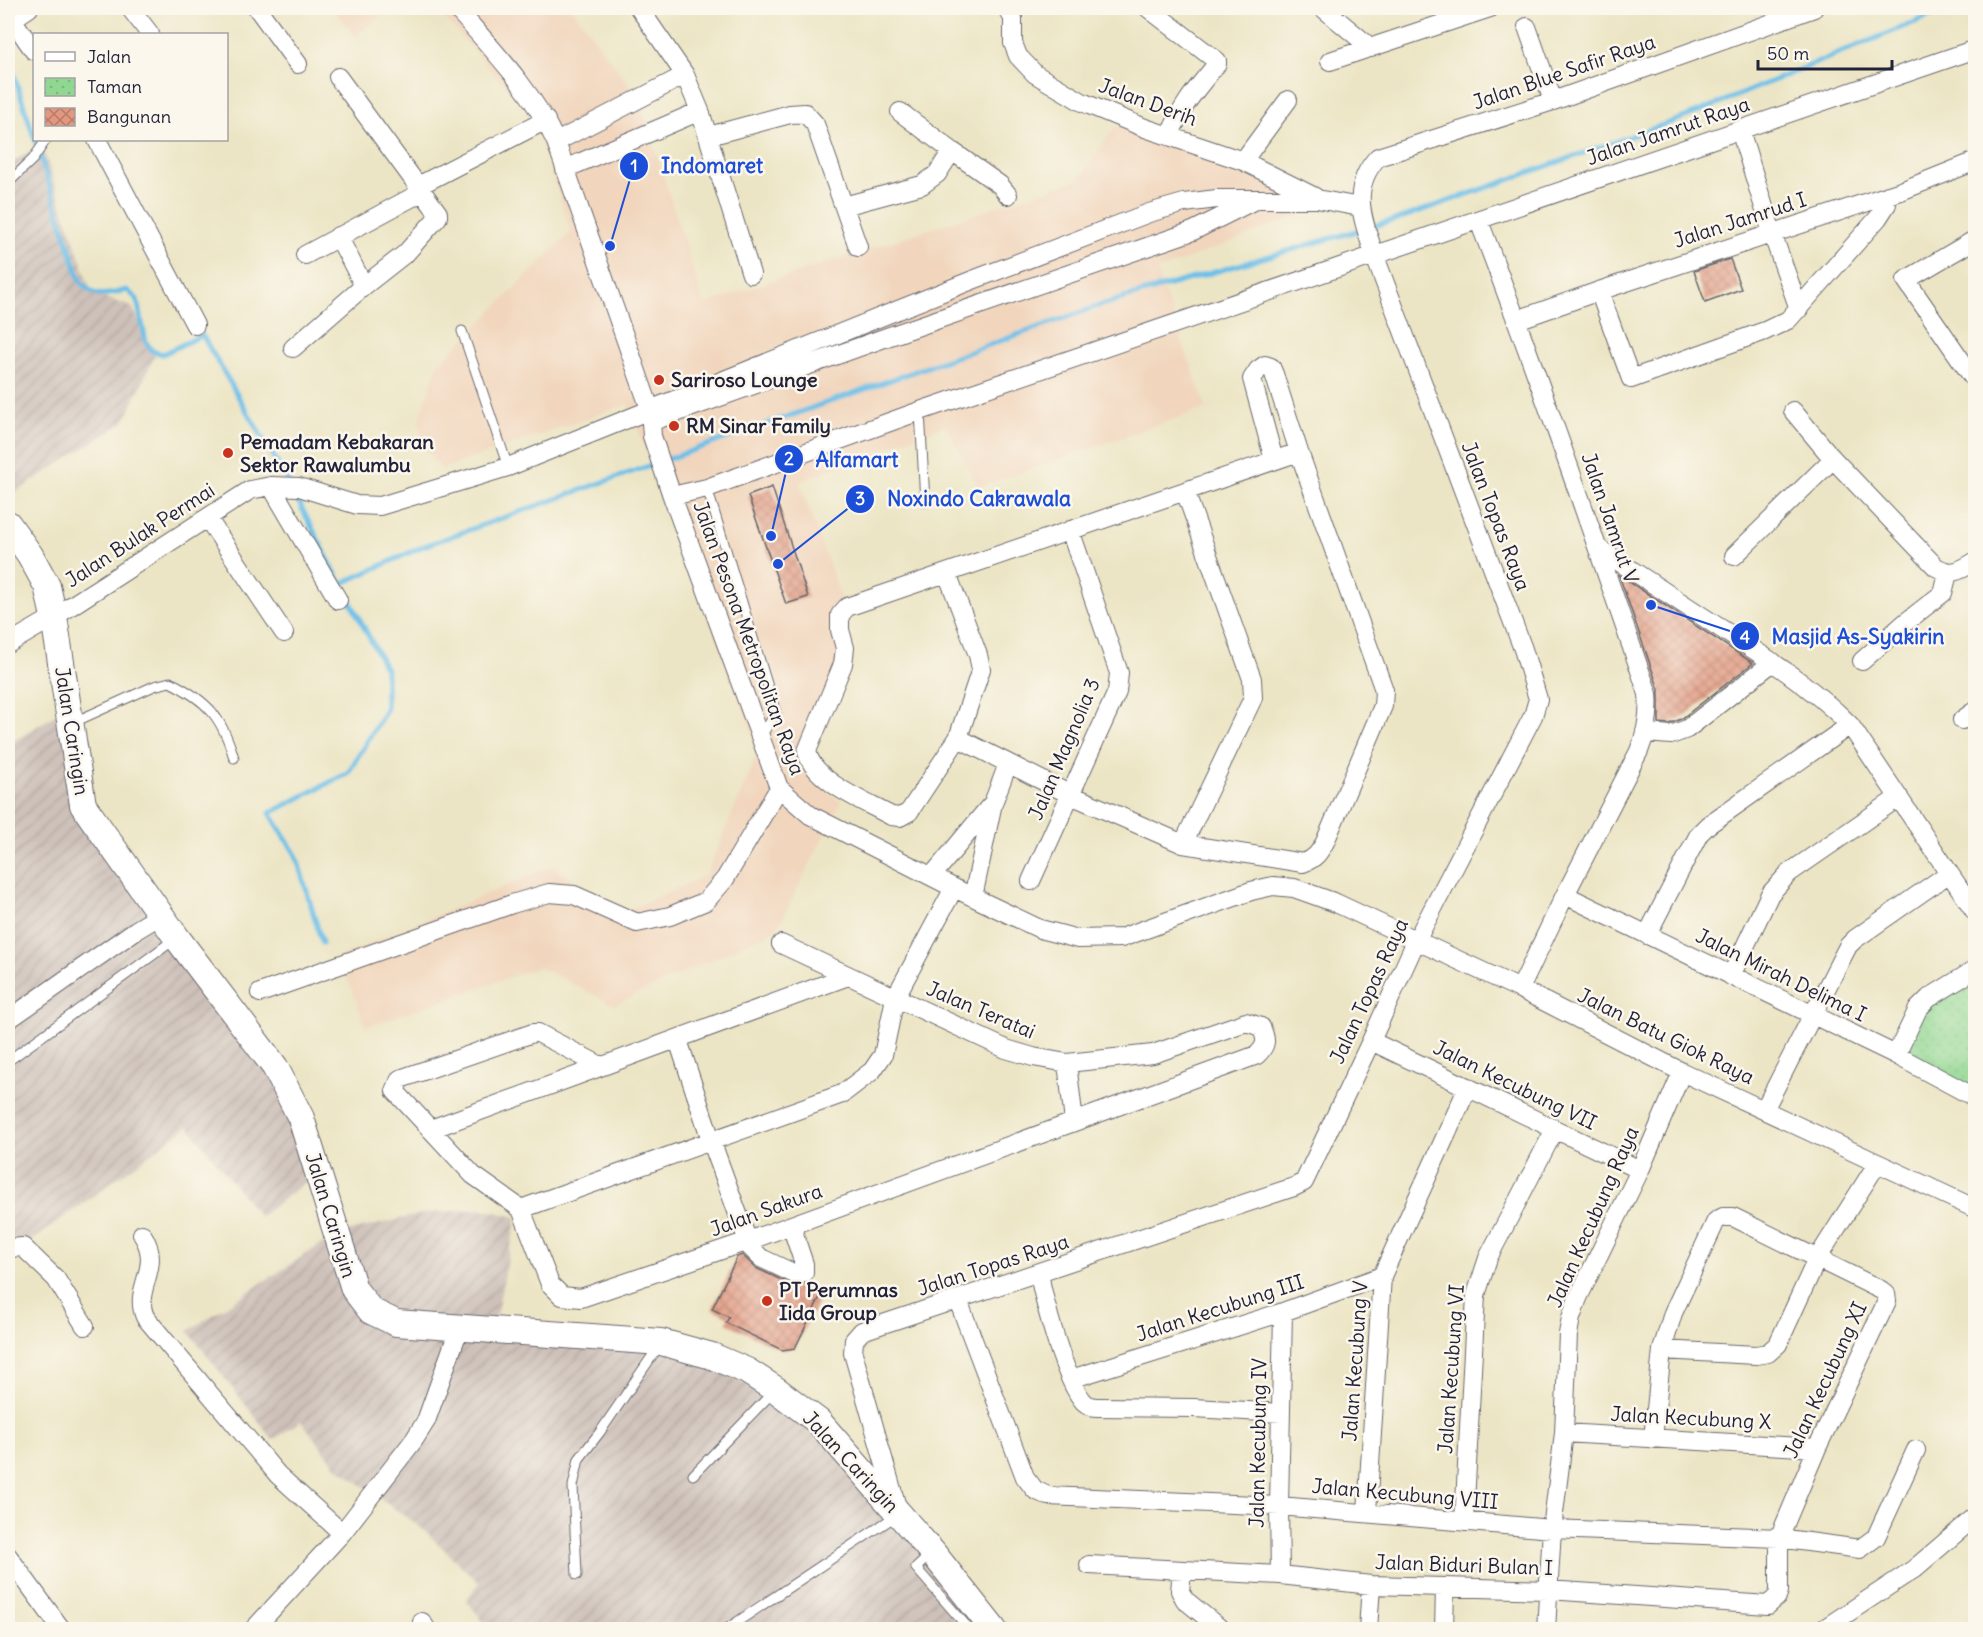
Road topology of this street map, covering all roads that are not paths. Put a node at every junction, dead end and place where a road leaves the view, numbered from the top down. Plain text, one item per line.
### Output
1 (29, 8) edge
2 (130, 8) edge
3 (257, 8) edge
4 (456, 8) edge
5 (639, 8) edge
6 (1009, 8) edge
7 (1148, 8) edge
8 (1323, 8) edge
9 (1490, 8) edge
10 (1814, 8) edge
11 (9, 21) edge
12 (1527, 27) dead end
13 (149, 33) edge
14 (1371, 48) junction
15 (1976, 49) edge
16 (33, 50) edge
17 (1330, 61) dead end
18 (298, 64) dead end
19 (685, 75) junction
20 (338, 77) dead end
21 (1288, 100) dead end
22 (1553, 101) junction
23 (700, 111) junction
24 (900, 112) dead end
25 (546, 120) junction
26 (1740, 130) junction
27 (709, 136) junction
28 (1170, 136) junction
29 (45, 141) edge
30 (98, 141) edge
31 (556, 142) junction
32 (952, 151) junction
33 (1244, 161) junction
34 (1976, 161) edge
35 (565, 169) junction
36 (8, 183) edge
37 (420, 189) junction
38 (1008, 195) dead end
39 (1888, 195) junction
40 (1256, 199) junction
41 (1317, 199) junction
42 (844, 206) junction
43 (1361, 211) junction
44 (1479, 221) junction
45 (1772, 233) junction
46 (338, 236) junction
47 (1976, 239) edge
48 (858, 247) dead end
49 (1372, 247) junction
50 (305, 255) dead end
51 (751, 274) dead end
52 (364, 286) junction
53 (1599, 291) junction
54 (1798, 309) junction
55 (1517, 320) junction
56 (195, 326) dead end
57 (462, 331) dead end
58 (293, 348) dead end
59 (1976, 382) edge
60 (920, 411) junction
61 (1793, 411) dead end
62 (651, 422) junction
63 (1299, 452) junction
64 (1833, 459) junction
65 (1274, 460) junction
66 (508, 467) junction
67 (285, 487) junction
68 (707, 488) junction
69 (670, 490) junction
70 (1185, 491) junction
71 (925, 502) dead end
72 (208, 519) junction
73 (8, 524) edge
74 (1070, 530) junction
75 (1598, 548) junction
76 (1734, 556) dead end
77 (1976, 561) edge
78 (947, 573) junction
79 (1948, 573) junction
80 (338, 600) dead end
81 (54, 617) junction
82 (285, 633) dead end
83 (8, 644) edge
84 (1862, 661) dead end
85 (1773, 662) junction
86 (70, 724) junction
87 (1850, 724) junction
88 (1646, 733) junction
89 (762, 736) junction
90 (958, 738) junction
91 (234, 758) dead end
92 (1008, 764) junction
93 (779, 788) junction
94 (1071, 795) junction
95 (1899, 797) junction
96 (993, 803) junction
97 (1184, 844) junction
98 (1948, 874) junction
99 (932, 876) junction
100 (1031, 881) dead end
101 (954, 888) junction
102 (1565, 895) junction
103 (974, 897) junction
104 (1336, 903) joint
105 (1976, 913) edge
106 (161, 915) junction
107 (1647, 935) junction
108 (177, 938) junction
109 (1416, 941) junction
110 (781, 944) dead end
111 (1976, 969) edge
112 (848, 976) junction
113 (1731, 976) junction
114 (1520, 989) junction
115 (260, 993) dead end
116 (895, 998) junction
117 (1812, 1015) junction
118 (8, 1020) edge
119 (1261, 1028) joint
120 (678, 1040) junction
121 (1371, 1041) junction
122 (1896, 1055) junction
123 (8, 1061) edge
124 (1067, 1063) junction
125 (601, 1066) junction
126 (1682, 1072) junction
127 (1468, 1086) junction
128 (1976, 1098) edge
129 (1764, 1110) junction
130 (1074, 1122) junction
131 (431, 1129) junction
132 (1555, 1129) junction
133 (711, 1140) junction
134 (1877, 1164) junction
135 (1640, 1170) junction
136 (521, 1209) junction
137 (1976, 1209) edge
138 (791, 1225) junction
139 (142, 1234) dead end
140 (748, 1241) junction
141 (8, 1248) edge
142 (1817, 1259) junction
143 (1039, 1273) junction
144 (1382, 1276) junction
145 (957, 1300) junction
146 (1283, 1312) junction
147 (86, 1326) dead end
148 (459, 1329) junction
149 (662, 1342) junction
150 (1662, 1350) junction
151 (1071, 1378) junction
152 (775, 1389) junction
153 (1281, 1413) junction
154 (1564, 1433) junction
155 (1653, 1439) junction
156 (1817, 1448) junction
157 (1916, 1450) dead end
158 (693, 1475) dead end
159 (1279, 1506) junction
160 (1367, 1512) junction
161 (899, 1514) junction
162 (1976, 1516) edge
163 (1464, 1522) junction
164 (1552, 1529) junction
165 (342, 1533) junction
166 (1779, 1538) junction
167 (933, 1553) junction
168 (8, 1556) edge
169 (1089, 1565) dead end
170 (1182, 1571) junction
171 (577, 1575) dead end
172 (1280, 1575) junction
173 (1371, 1585) junction
174 (1445, 1587) junction
175 (1548, 1590) junction
176 (62, 1629) edge
177 (253, 1629) edge
178 (725, 1629) edge
179 (970, 1629) edge
180 (994, 1629) edge
181 (1222, 1629) edge
182 (1368, 1629) edge
183 (1444, 1629) edge
184 (1546, 1629) edge
185 (1822, 1629) edge

1 - 11 street
2 - 13 street
3 - 18 street
4 - 25 street, Jalan Pesona Metropolitan Raya
5 - 19 street
6 - 28 street, Jalan Derih
7 - 28 street
8 - 14 street
9 - 14 street
10 - 22 street, Jalan Blue Safir Raya
11 - 16 street
12 - 22 street
14 - 17 street
15 - 26 street, Jalan Jamrut Raya
19 - 23 street
19 - 31 street
20 - 37 street
21 - 33 street
22 - 43 street, Jalan Blue Safir Raya
23 - 27 street
23 - 35 street
24 - 32 street
25 - 31 street, Jalan Pesona Metropolitan Raya
25 - 37 street
26 - 44 street, Jalan Jamrut Raya
26 - 45 street
27 - 42 street
27 - 51 street
28 - 33 street, Jalan Derih
29 - 36 lane
30 - 56 street
31 - 35 street, Jalan Pesona Metropolitan Raya
32 - 38 street
32 - 42 street
33 - 41 street, Jalan Derih
34 - 39 street, Jalan Jamrud I
35 - 62 street, Jalan Pesona Metropolitan Raya
37 - 46 street
37 - 52 street
39 - 45 street, Jalan Jamrud I
39 - 54 street
40 - 41 street
40 - 62 street
40 - 62 street
41 - 43 street
42 - 48 street
43 - 49 street, Jalan Topas Raya
44 - 49 street, Jalan Jamrut Raya
44 - 55 street, Jalan Jamrut V
45 - 53 street, Jalan Jamrud I
45 - 54 street
46 - 50 street
46 - 52 street
47 - 59 street
49 - 60 street, Jalan Jamrut Raya
49 - 109 street, Jalan Topas Raya
52 - 58 street
53 - 54 street
53 - 55 street, Jalan Jamrud I
55 - 75 street, Jalan Jamrut V
57 - 66 lane
60 - 68 street, Jalan Jamrut Raya
60 - 71 lane
61 - 64 street
62 - 66 street
62 - 69 street, Jalan Pesona Metropolitan Raya
63 - 65 street
63 - 65 street
63 - 97 street
64 - 76 street
64 - 79 street
65 - 70 street
66 - 67 street
67 - 72 street, Jalan Bulak Permai
67 - 80 street
68 - 69 street, Jalan Jamrut Raya
68 - 89 lane
69 - 89 street, Jalan Pesona Metropolitan Raya
70 - 74 street
70 - 97 street
72 - 81 street, Jalan Bulak Permai
72 - 82 street
73 - 81 main road, Jalan Caringin
74 - 78 street
74 - 94 street, Jalan Magnolia 3
75 - 85 street
75 - 88 street, Jalan Jamrut V
77 - 79 street
78 - 90 street
78 - 90 street
79 - 84 street
81 - 83 street, Jalan Bulak Permai
81 - 86 main road, Jalan Caringin
85 - 87 street
85 - 88 street
86 - 91 lane
86 - 106 main road, Jalan Caringin
87 - 95 street
87 - 107 street
88 - 102 street, Jalan Jamrut V
89 - 93 street, Jalan Pesona Metropolitan Raya
90 - 92 street
92 - 94 street
92 - 96 street
93 - 99 street, Jalan Pesona Metropolitan Raya
93 - 115 street
94 - 97 street
94 - 100 street, Jalan Magnolia 3
95 - 98 street
95 - 113 street
96 - 99 street
96 - 103 street
98 - 105 street
98 - 117 street
99 - 101 street, Jalan Pesona Metropolitan Raya
101 - 103 street, Jalan Pesona Metropolitan Raya
101 - 116 street
102 - 107 street, Jalan Mirah Delima I
102 - 114 street, Jalan Jamrut V
103 - 104 street, Jalan Pesona Metropolitan Raya
104 - 109 street, Jalan Batu Giok Raya
106 - 108 main road, Jalan Caringin
106 - 118 street
107 - 113 street, Jalan Mirah Delima I
108 - 123 lane
108 - 148 main road, Jalan Caringin
109 - 114 street, Jalan Batu Giok Raya
109 - 121 street, Jalan Topas Raya
110 - 112 street, Jalan Teratai
111 - 122 street
112 - 116 street, Jalan Teratai
112 - 120 street
113 - 117 street, Jalan Mirah Delima I
114 - 126 street, Jalan Batu Giok Raya
116 - 124 street, Jalan Teratai
116 - 133 street
117 - 122 street, Jalan Mirah Delima I
117 - 129 street
119 - 124 street, Jalan Teratai
119 - 130 street, Jalan Sakura
120 - 125 street
120 - 133 street
121 - 127 street, Jalan Kecubung VII
121 - 143 street, Jalan Topas Raya
122 - 128 street, Jalan Mirah Delima I
124 - 130 street
125 - 131 street
125 - 131 street
126 - 129 street, Jalan Batu Giok Raya
126 - 135 street, Jalan Kecubung Raya
127 - 132 street, Jalan Kecubung VII
127 - 144 street, Jalan Kecubung V
129 - 134 street, Jalan Batu Giok Raya
130 - 138 street, Jalan Sakura
131 - 136 street
132 - 135 street, Jalan Kecubung VII
132 - 163 street, Jalan Kecubung VI
133 - 136 street
133 - 140 street
134 - 137 street, Jalan Batu Giok Raya
134 - 142 street
135 - 154 street, Jalan Kecubung Raya
136 - 140 street, Jalan Sakura
138 - 140 street, Jalan Sakura
138 - 140 street
139 - 165 street
141 - 147 street
142 - 150 street
142 - 150 street, Jalan Kecubung XI
142 - 156 street, Jalan Kecubung XI
143 - 145 street, Jalan Topas Raya
143 - 151 street
144 - 146 street, Jalan Kecubung III
144 - 160 street, Jalan Kecubung V
145 - 159 street, Jalan Kecubung VIII
145 - 161 street, Jalan Topas Raya
146 - 151 street, Jalan Kecubung III
146 - 153 street, Jalan Kecubung IV
148 - 149 main road, Jalan Caringin
148 - 165 street
149 - 152 main road, Jalan Caringin
149 - 171 lane
150 - 155 street, Jalan Kecubung XI
151 - 153 street
152 - 158 lane
152 - 161 main road, Jalan Caringin
153 - 159 street, Jalan Kecubung IV
154 - 155 street, Jalan Kecubung X
154 - 164 street, Jalan Kecubung Raya
155 - 156 street, Jalan Kecubung X
156 - 166 street, Jalan Kecubung XI
157 - 166 street, Jalan Kecubung VIII
159 - 160 street, Jalan Kecubung VIII
159 - 172 street, Jalan Kecubung IV
160 - 163 street, Jalan Kecubung VIII
161 - 167 main road, Jalan Caringin
161 - 178 lane
162 - 185 street
163 - 164 street, Jalan Kecubung VIII
164 - 166 street, Jalan Kecubung VIII
164 - 175 street, Jalan Kecubung Raya
165 - 177 street
166 - 175 street, Jalan Biduri Bulan I
167 - 179 lane
167 - 180 main road, Jalan Caringin
168 - 176 street
169 - 170 street, Jalan Biduri Bulan I
170 - 172 street, Jalan Biduri Bulan I
170 - 181 street
172 - 173 street, Jalan Biduri Bulan I
173 - 174 street, Jalan Biduri Bulan I
173 - 182 street
174 - 175 street, Jalan Biduri Bulan I
174 - 183 street
175 - 184 street, Jalan Kecubung Raya

